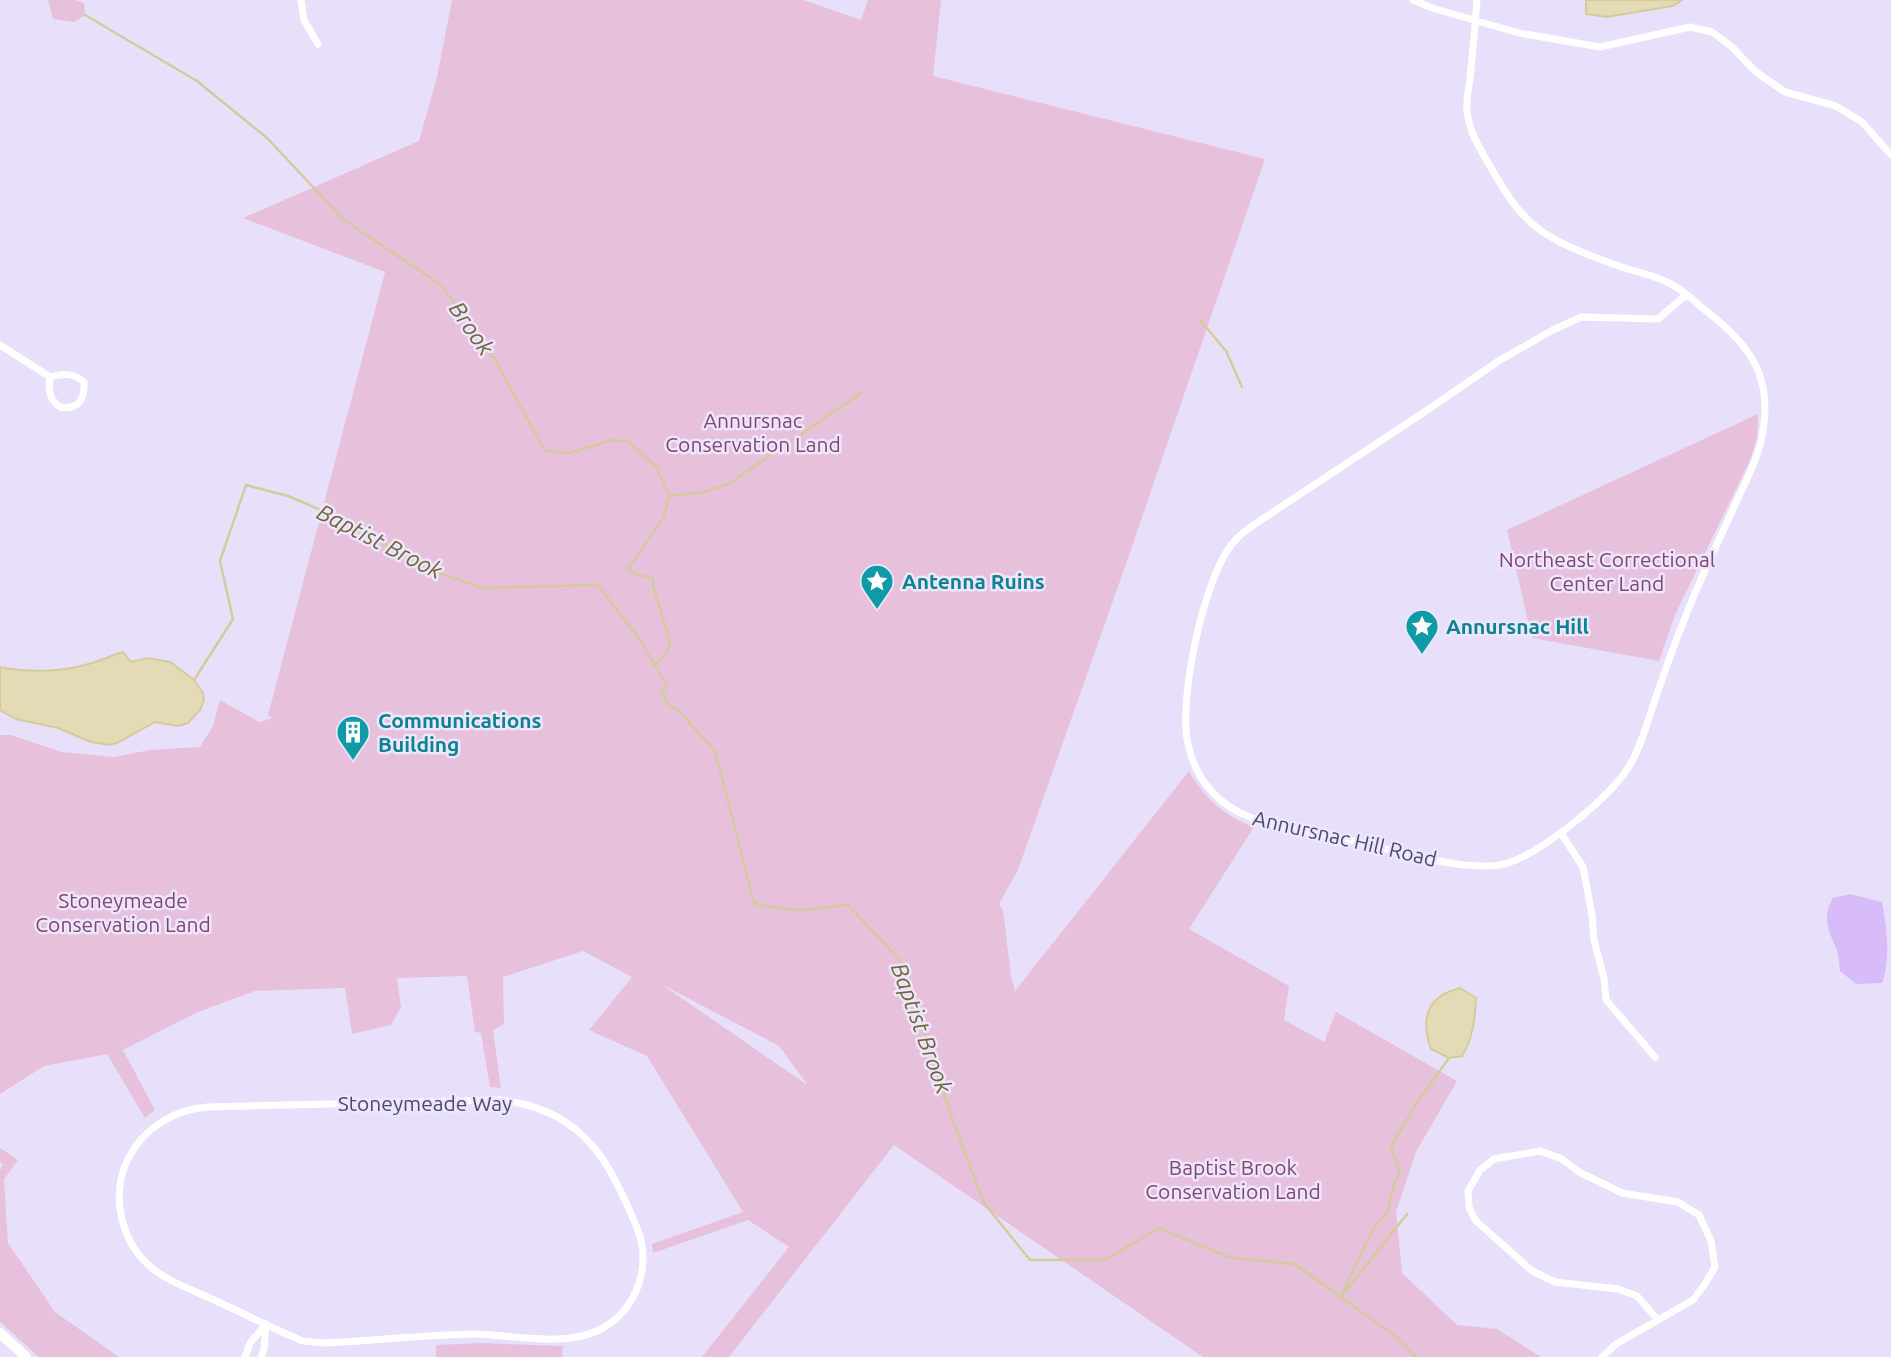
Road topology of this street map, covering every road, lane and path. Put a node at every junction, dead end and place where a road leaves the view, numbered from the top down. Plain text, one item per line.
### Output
1 (301, 0) edge
2 (1413, 0) edge
3 (1477, 0) edge
4 (1476, 20) junction
5 (318, 44) dead end
6 (1891, 155) edge
7 (1686, 295) junction
8 (0, 345) edge
9 (50, 377) junction
10 (1561, 832) junction
11 (1654, 1057) dead end
12 (1657, 1319) junction
13 (266, 1324) junction
14 (0, 1333) edge
15 (26, 1357) edge
16 (245, 1357) edge
17 (261, 1357) edge
18 (1602, 1357) edge

1 - 5 street
2 - 4 street
3 - 4 street, Annursnac Hill Road
4 - 6 street
4 - 7 street, Annursnac Hill Road
7 - 10 street, Annursnac Hill Road
7 - 10 street, Annursnac Hill Road
8 - 9 street
9 - 9 street
10 - 11 street
12 - 12 street
12 - 18 street
13 - 13 street, Stoneymeade Way
13 - 16 street
13 - 17 street
14 - 15 street

